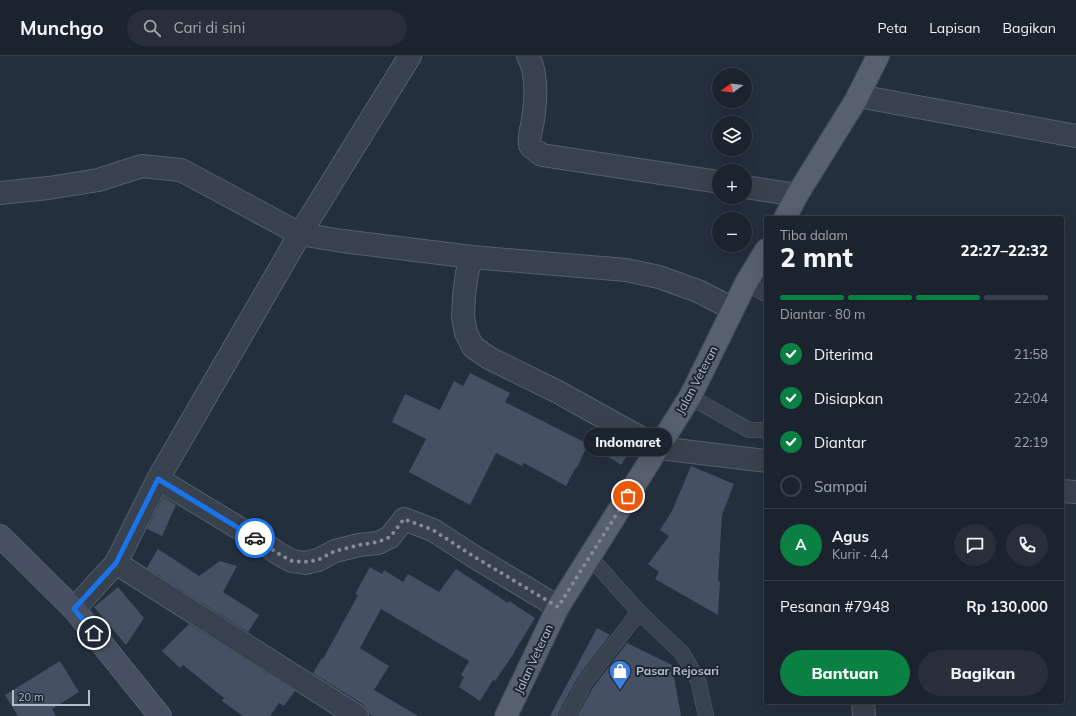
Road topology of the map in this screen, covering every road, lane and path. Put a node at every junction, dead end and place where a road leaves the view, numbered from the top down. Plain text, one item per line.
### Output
1 (410, 56) edge
2 (528, 56) edge
3 (878, 56) edge
4 (858, 96) junction
5 (1076, 136) edge
6 (712, 181) edge
7 (752, 187) edge
8 (0, 192) edge
9 (797, 195) junction
10 (786, 216) edge
11 (300, 234) junction
12 (764, 253) edge
13 (472, 256) junction
14 (746, 283) junction
15 (764, 293) edge
16 (733, 309) junction
17 (690, 397) junction
18 (764, 430) edge
19 (659, 448) junction
20 (764, 460) edge
21 (158, 479) junction
22 (1064, 491) edge
23 (1076, 492) edge
24 (0, 536) edge
25 (590, 557) junction
26 (116, 563) junction
27 (558, 607) junction
28 (74, 609) junction
29 (639, 612) junction
30 (862, 704) edge
31 (160, 716) edge
32 (357, 716) edge
33 (506, 716) edge
34 (567, 716) edge
35 (706, 716) edge
36 (864, 716) edge

1 - 11 street
2 - 6 street
3 - 4 main road
4 - 5 street
4 - 9 main road
7 - 9 street
8 - 11 street
9 - 10 main road
11 - 13 street
11 - 21 street
12 - 14 main road, Jalan Veteran
13 - 16 street
13 - 19 street
14 - 15 lane
14 - 16 main road, Jalan Veteran
16 - 17 main road, Jalan Veteran
17 - 18 lane
17 - 19 main road, Jalan Veteran
19 - 20 street
19 - 25 main road, Jalan Veteran
21 - 26 street
21 - 27 street
22 - 23 street
24 - 28 main road
25 - 27 main road, Jalan Veteran
25 - 29 lane
26 - 28 street
26 - 32 street
27 - 33 main road, Jalan Veteran
28 - 31 main road
29 - 34 lane
29 - 35 lane
30 - 36 street

